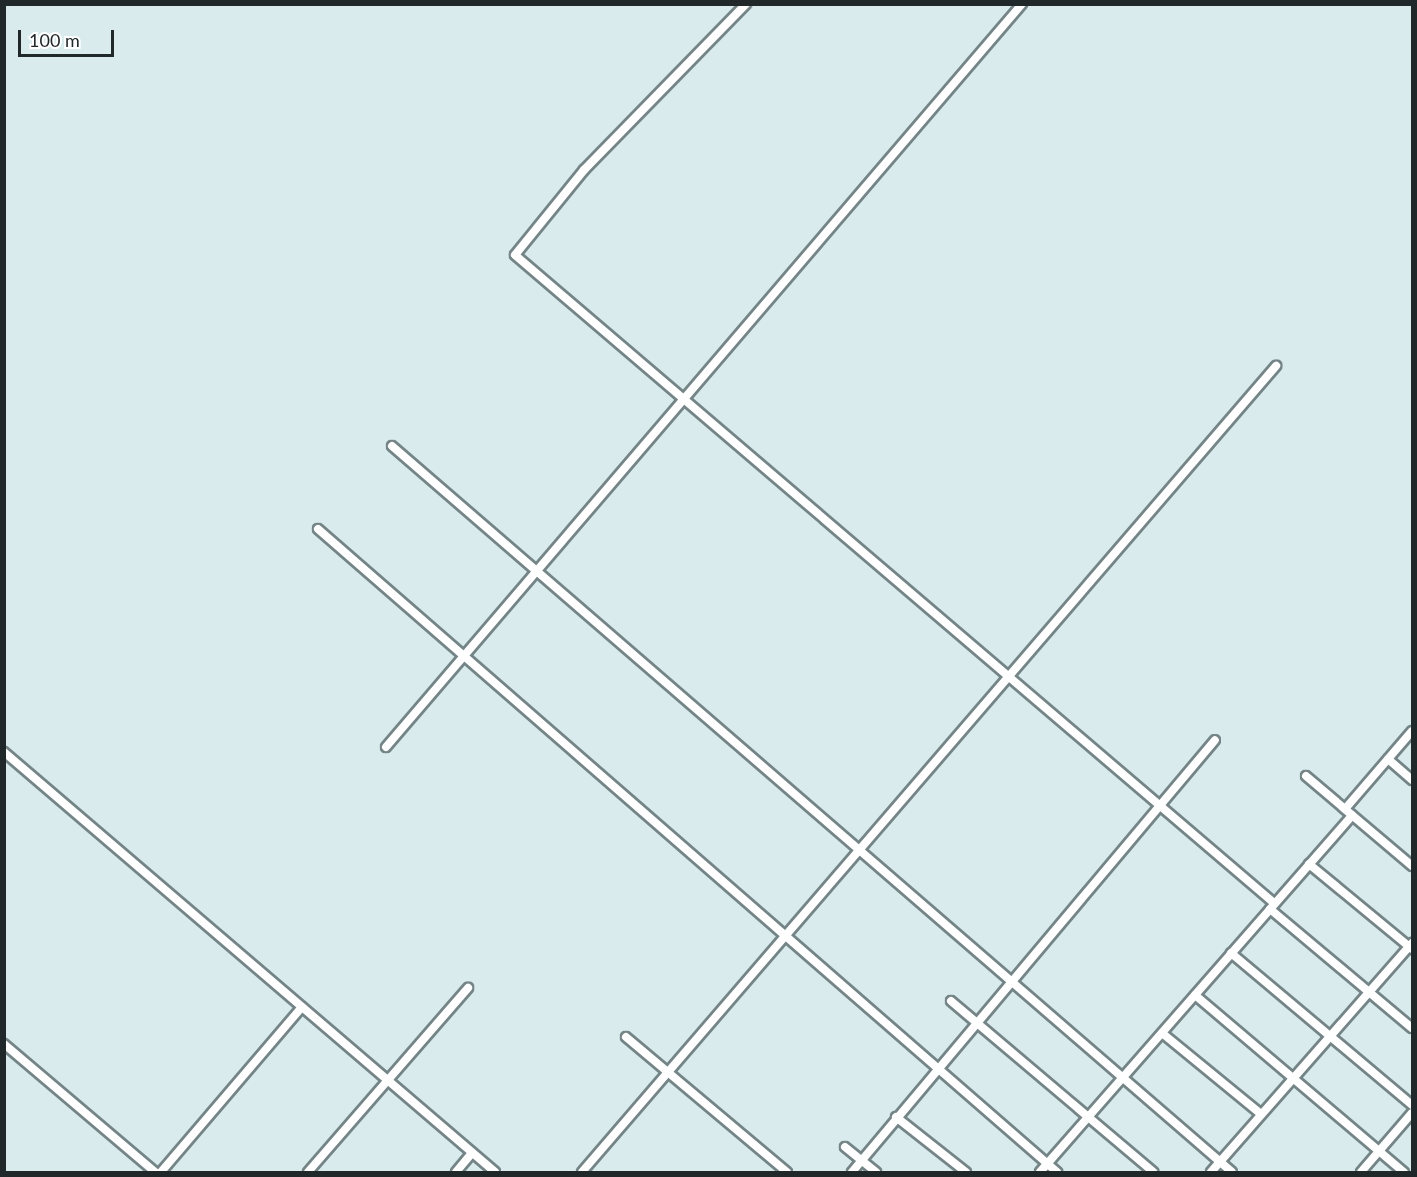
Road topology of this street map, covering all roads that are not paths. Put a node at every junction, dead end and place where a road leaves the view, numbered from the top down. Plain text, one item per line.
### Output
1 (746, 4) edge
2 (1022, 4) edge
3 (1276, 366) dead end
4 (683, 400) junction
5 (392, 446) dead end
6 (318, 529) dead end
7 (537, 571) junction
8 (463, 657) junction
9 (1008, 678) junction
10 (1413, 731) edge
11 (1215, 740) dead end
12 (386, 747) dead end
13 (4, 752) edge
14 (1388, 759) junction
15 (1306, 776) dead end
16 (1413, 780) edge
17 (1160, 807) junction
18 (1348, 812) junction
19 (859, 850) junction
20 (1309, 864) junction
21 (1413, 866) edge
22 (1272, 906) junction
23 (783, 938) junction
24 (1412, 947) edge
25 (1231, 953) junction
26 (1014, 984) junction
27 (468, 988) dead end
28 (1370, 992) junction
29 (1195, 995) junction
30 (951, 1001) dead end
31 (302, 1007) junction
32 (980, 1025) junction
33 (1413, 1028) edge
34 (1162, 1033) junction
35 (1331, 1035) junction
36 (626, 1037) dead end
37 (4, 1044) edge
38 (668, 1072) junction
39 (939, 1072) junction
40 (1122, 1078) junction
41 (1293, 1078) junction
42 (386, 1080) junction
43 (1413, 1105) edge
44 (1413, 1113) edge
45 (1261, 1114) junction
46 (898, 1117) junction
47 (1088, 1118) junction
48 (846, 1147) dead end
49 (1379, 1151) junction
50 (472, 1153) junction
51 (862, 1161) junction
52 (1220, 1162) junction
53 (1047, 1164) junction
54 (155, 1173) edge
55 (161, 1173) edge
56 (308, 1173) edge
57 (456, 1173) edge
58 (495, 1173) edge
59 (582, 1173) edge
60 (787, 1173) edge
61 (852, 1173) edge
62 (876, 1173) edge
63 (966, 1173) edge
64 (1040, 1173) edge
65 (1057, 1173) edge
66 (1153, 1173) edge
67 (1211, 1173) edge
68 (1232, 1173) edge
69 (1360, 1173) edge
70 (1404, 1173) edge

1 - 4 street
2 - 4 street
3 - 9 street
4 - 7 street
4 - 9 street
5 - 7 street
6 - 8 street
7 - 8 street
7 - 19 street
8 - 12 street
8 - 23 street
9 - 17 street
9 - 19 street
10 - 14 street
11 - 17 street
13 - 31 street
14 - 16 street
14 - 18 street
15 - 18 street
17 - 22 street
17 - 26 street
18 - 20 street
18 - 21 street
19 - 23 street
19 - 26 street
20 - 22 street
20 - 24 street
22 - 25 street
22 - 28 street
23 - 38 street
23 - 39 street
24 - 28 street
25 - 29 street
25 - 35 street
26 - 32 street
26 - 40 street
27 - 42 street
28 - 33 street
28 - 35 street
29 - 34 street
29 - 41 street
30 - 32 street
31 - 42 street
31 - 55 street
32 - 39 street
32 - 47 street
34 - 40 street
34 - 45 street
35 - 41 street
35 - 43 street
36 - 38 street
37 - 54 street
38 - 59 street
38 - 60 street
39 - 46 street
39 - 53 street
40 - 47 street
40 - 52 street
41 - 45 street
41 - 49 street
42 - 50 street
42 - 56 street
44 - 49 street
45 - 52 street
46 - 51 street
46 - 63 street
47 - 53 street
47 - 66 street
48 - 51 street
49 - 69 street
49 - 70 street
50 - 57 street
50 - 58 street
51 - 61 street
51 - 62 street
52 - 67 street
52 - 68 street
53 - 64 street
53 - 65 street

